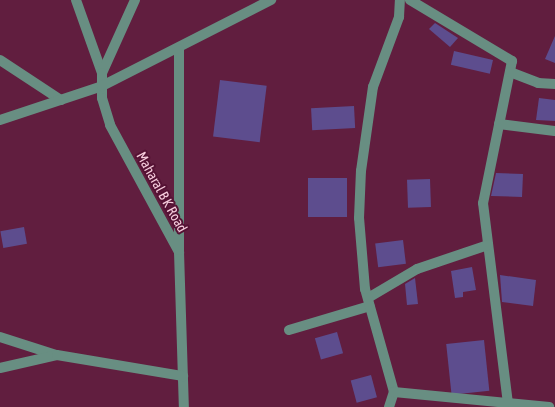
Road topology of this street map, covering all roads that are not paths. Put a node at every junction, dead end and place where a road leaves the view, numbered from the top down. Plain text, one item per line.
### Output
1 (76, 0) edge
2 (135, 0) edge
3 (271, 0) edge
4 (400, 0) edge
5 (410, 0) edge
6 (179, 49) junction
7 (0, 60) edge
8 (510, 72) junction
9 (102, 73) junction
10 (555, 84) edge
11 (102, 86) junction
12 (61, 100) junction
13 (0, 120) edge
14 (499, 124) junction
15 (555, 131) edge
16 (488, 245) junction
17 (179, 252) junction
18 (369, 302) junction
19 (289, 330) dead end
20 (0, 337) edge
21 (57, 355) junction
22 (0, 368) edge
23 (183, 376) junction
24 (394, 392) junction
25 (508, 403) junction
26 (184, 407) edge
27 (389, 407) edge
28 (549, 407) edge

1 - 9 street
2 - 9 street, Maharal B K Road
3 - 6 street
4 - 18 street
5 - 8 street
6 - 11 street
6 - 17 street
7 - 12 street
8 - 10 street
8 - 14 street
9 - 11 street, Maharal B K Road
11 - 12 street
11 - 17 street, Maharal B K Road
12 - 13 street
14 - 15 street
14 - 16 street
16 - 18 street
16 - 25 street
17 - 23 street, Maharal B K Road
18 - 19 street
18 - 24 street
20 - 21 street
21 - 22 street
21 - 23 street
23 - 26 street, Maharal B K Road
24 - 25 street
24 - 27 street
25 - 28 street

